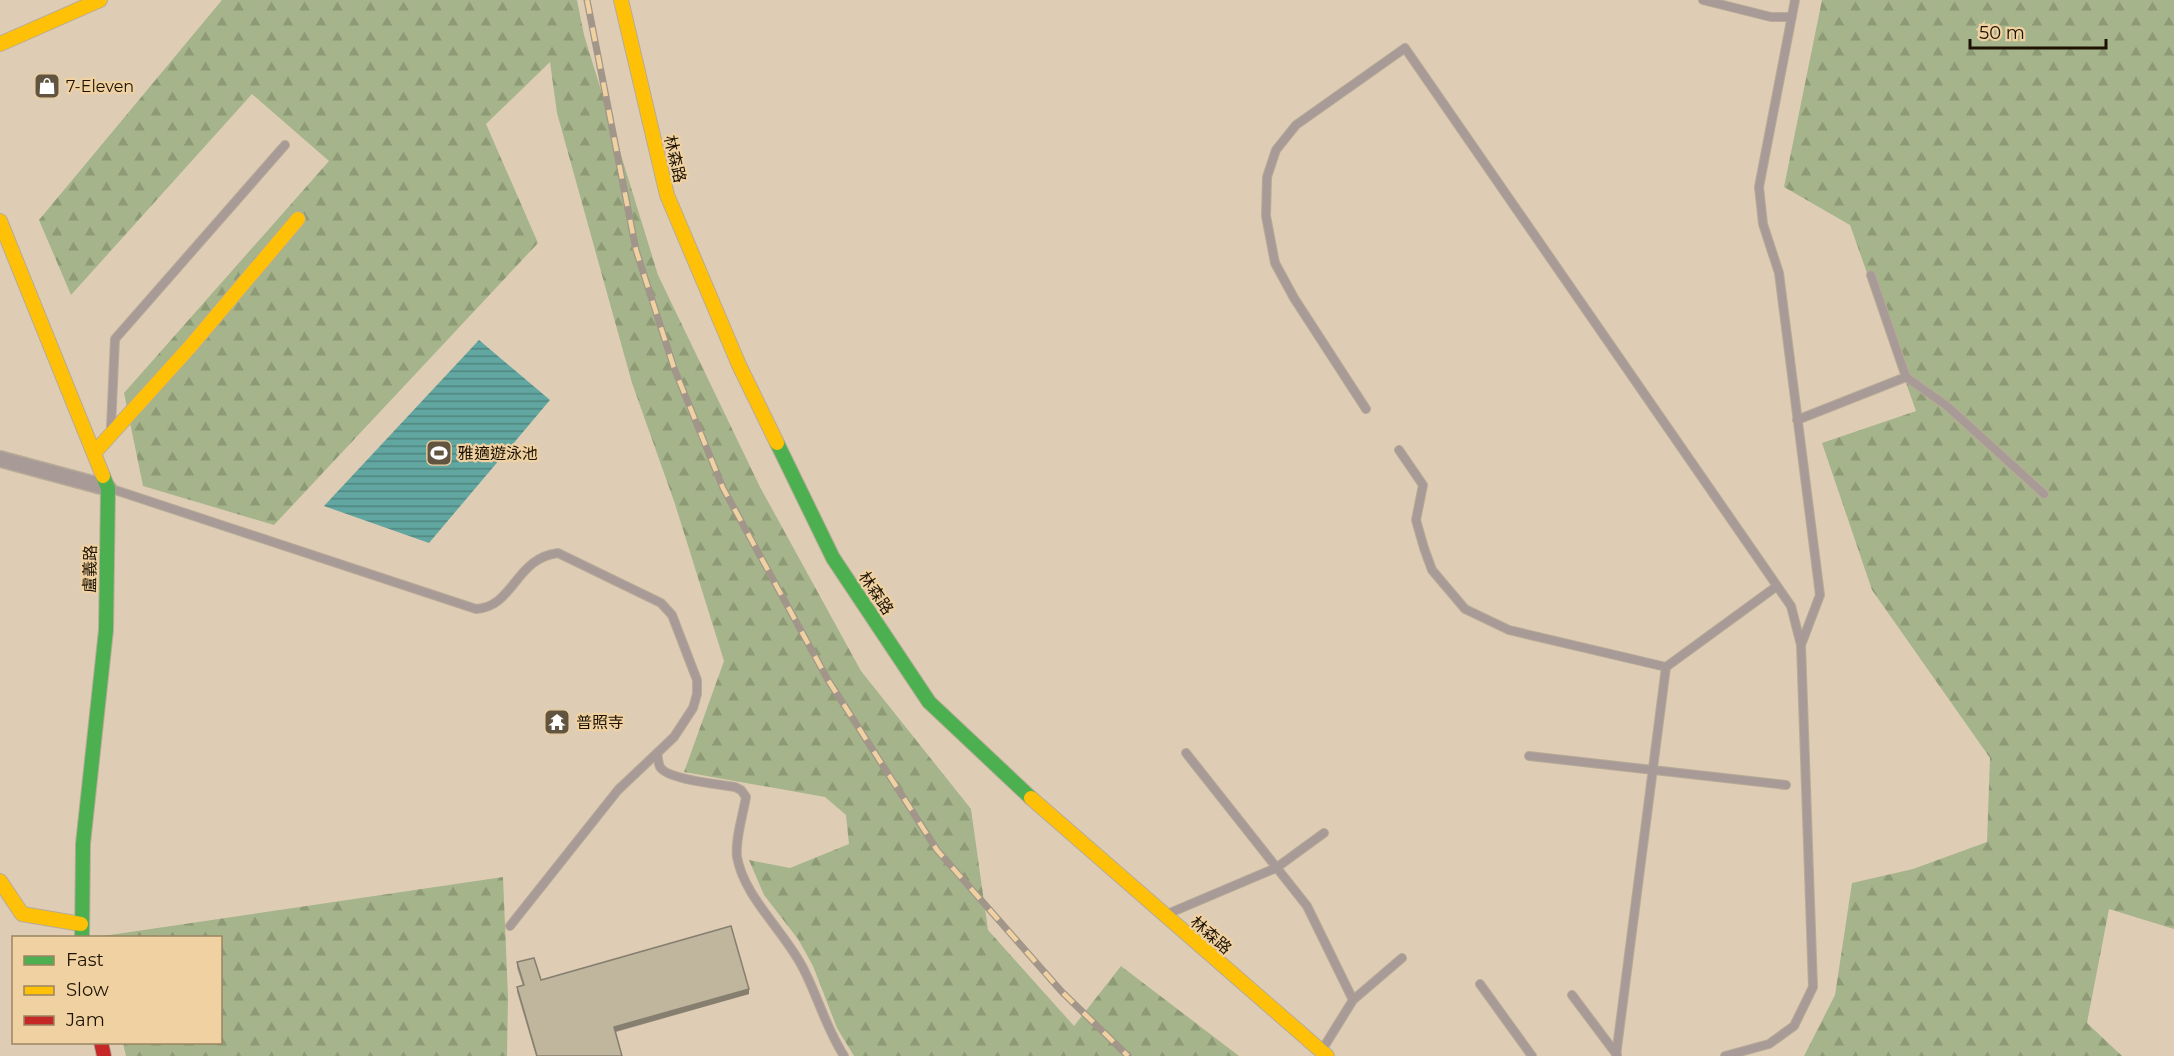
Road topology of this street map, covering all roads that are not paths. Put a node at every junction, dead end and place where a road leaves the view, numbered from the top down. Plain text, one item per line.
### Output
1 (100, 0) edge
2 (621, 0) edge
3 (1703, 0) edge
4 (1795, 0) edge
5 (1792, 17) junction
6 (0, 44) edge
7 (285, 145) dead end
8 (298, 219) dead end
9 (0, 221) edge
10 (1871, 275) dead end
11 (1906, 377) junction
12 (1366, 409) dead end
13 (1797, 420) junction
14 (110, 434) junction
15 (1400, 450) dead end
16 (94, 453) junction
17 (0, 459) edge
18 (108, 488) junction
19 (2044, 494) dead end
20 (1777, 586) junction
21 (1801, 645) junction
22 (1666, 667) junction
23 (657, 753) junction
24 (1186, 753) dead end
25 (1529, 756) dead end
26 (1653, 771) junction
27 (1786, 785) dead end
28 (1324, 833) dead end
29 (1276, 868) junction
30 (0, 881) edge
31 (1164, 916) junction
32 (510, 926) dead end
33 (81, 931) edge
34 (1402, 958) dead end
35 (1480, 984) dead end
36 (1572, 995) dead end
37 (1353, 1000) junction
38 (1324, 1053) edge
39 (1617, 1055) edge
40 (844, 1056) edge
41 (1532, 1056) edge
42 (1725, 1056) edge

1 - 6 main road
2 - 31 main road, 林森路
3 - 5 lane
4 - 5 lane
5 - 13 lane
7 - 14 lane
8 - 14 main road
9 - 16 main road, 盧義路
10 - 11 lane
11 - 13 lane
11 - 19 lane
12 - 20 lane
13 - 21 lane
14 - 16 main road
15 - 22 lane
16 - 18 main road, 盧義路
17 - 18 street
18 - 23 lane
18 - 33 main road, 盧義路
20 - 21 lane
20 - 22 lane
21 - 42 lane
22 - 26 lane
23 - 32 lane
23 - 40 lane
24 - 29 lane
25 - 26 lane
26 - 27 lane
26 - 39 lane
28 - 29 lane
29 - 31 lane
29 - 37 lane
30 - 33 main road
31 - 38 main road, 林森路
34 - 37 lane
35 - 41 lane
36 - 39 lane
37 - 38 lane

